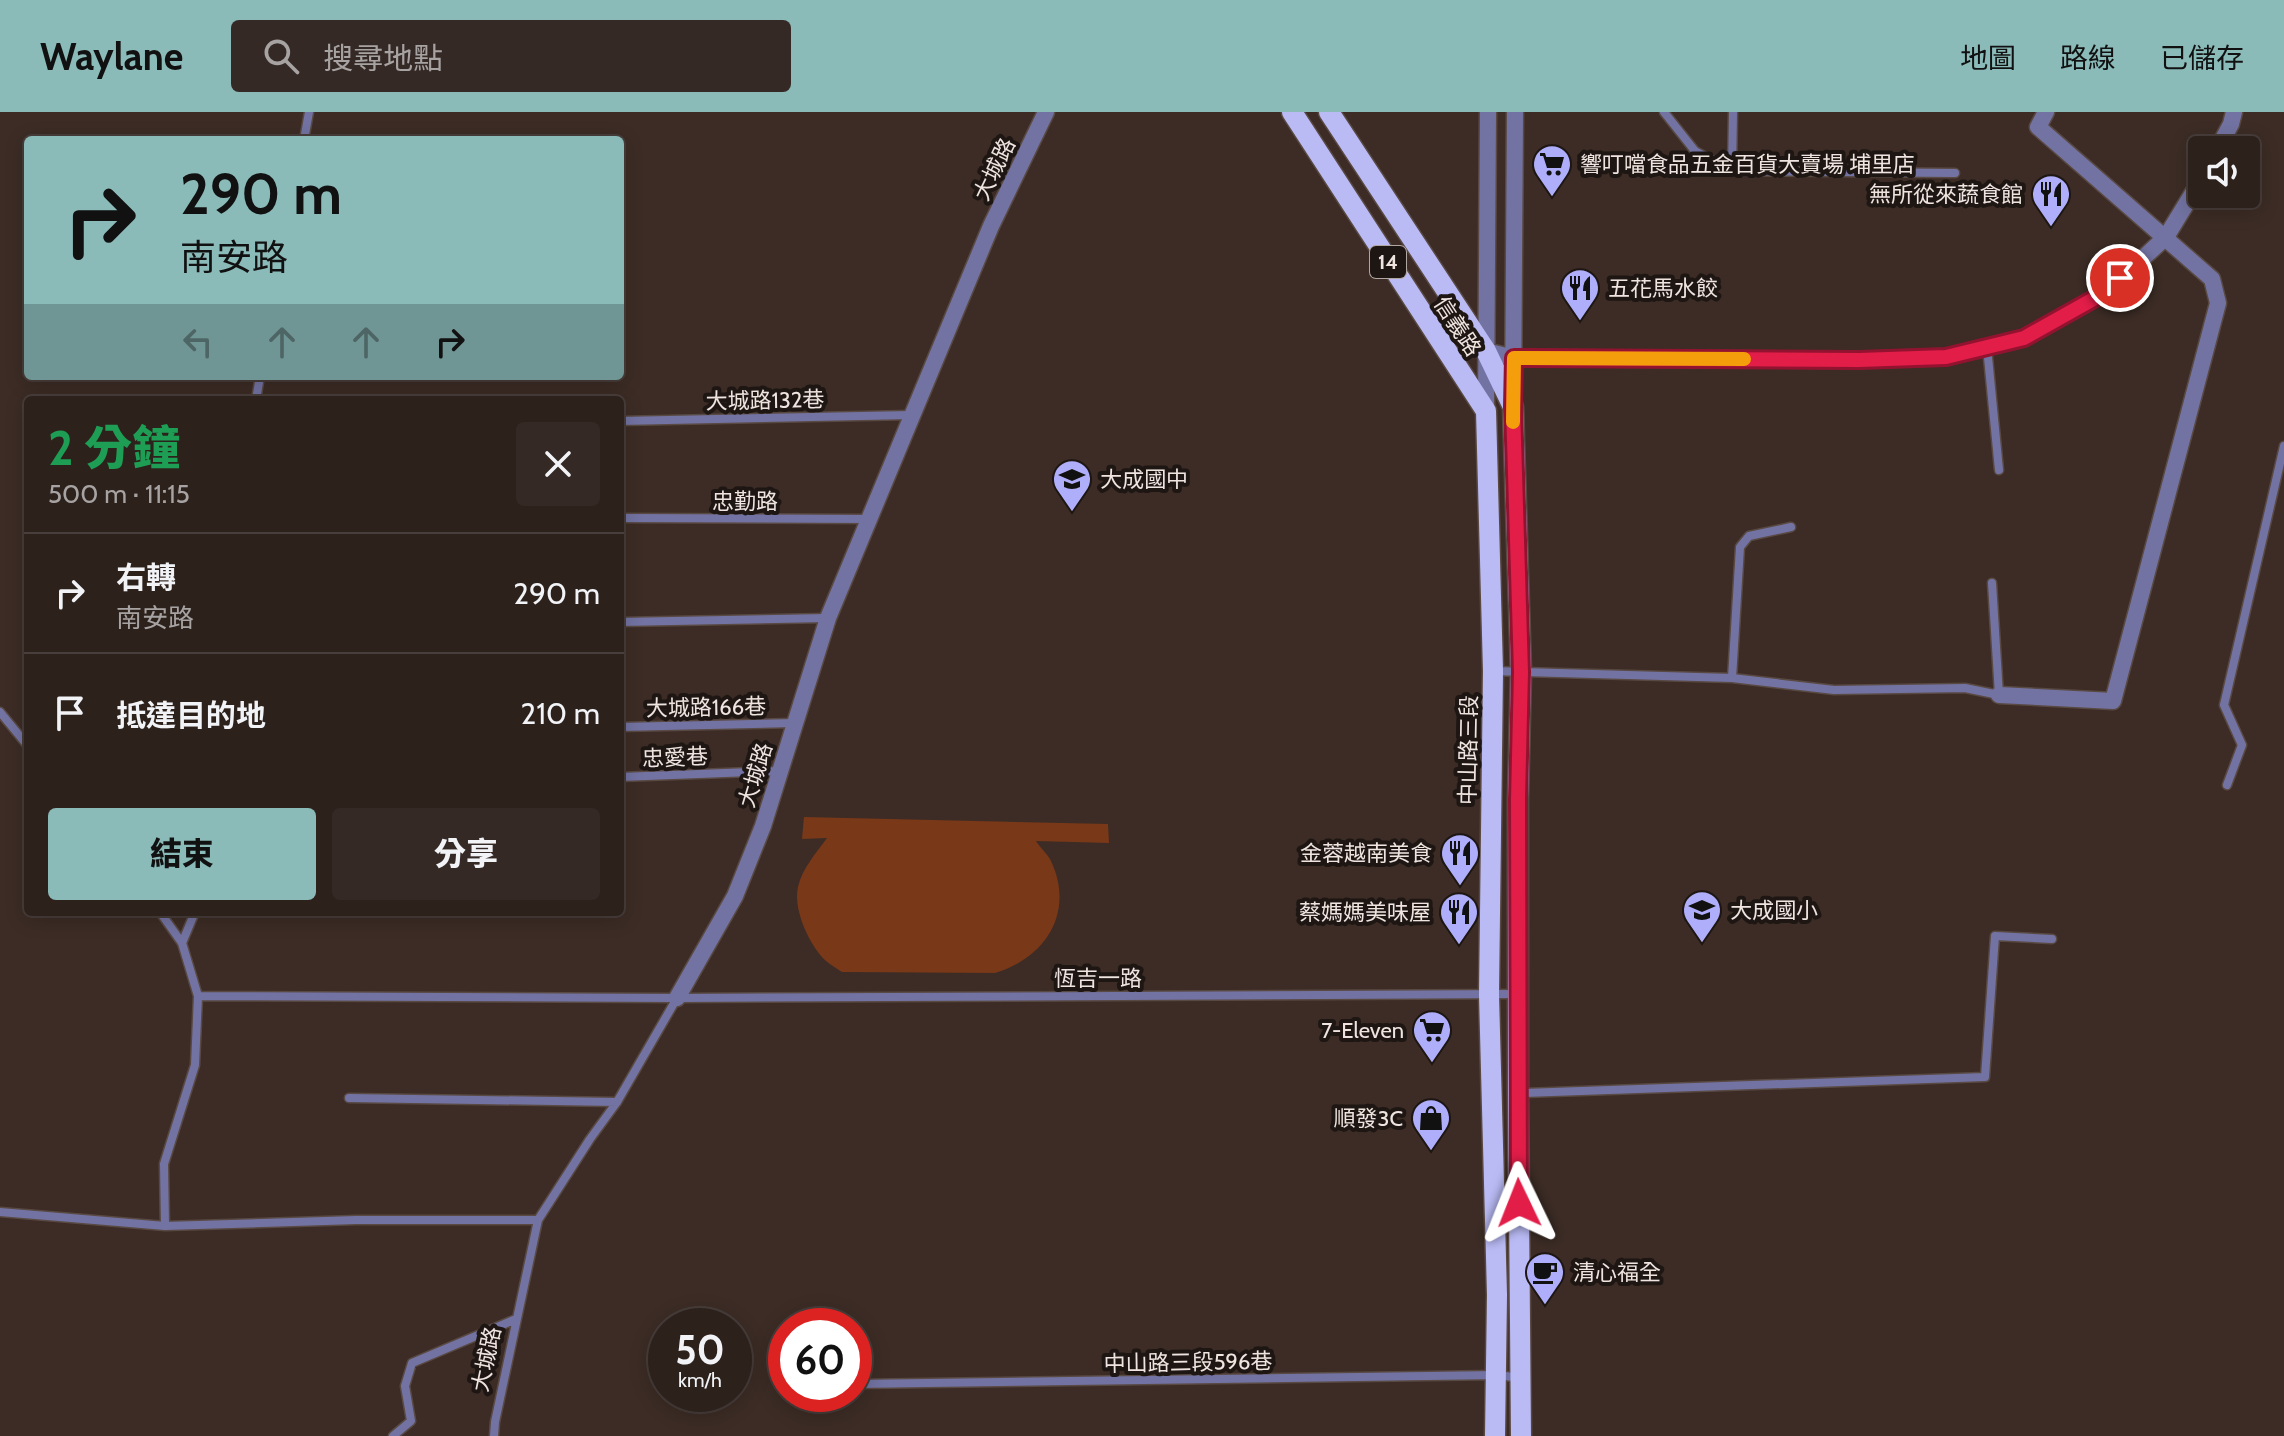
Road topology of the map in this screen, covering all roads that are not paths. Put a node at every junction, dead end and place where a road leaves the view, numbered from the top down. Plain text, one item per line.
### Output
1 (309, 112) edge
2 (1046, 112) edge
3 (1292, 112) edge
4 (1329, 112) edge
5 (1488, 112) edge
6 (1515, 112) edge
7 (1664, 112) edge
8 (1733, 112) edge
9 (2046, 112) edge
10 (2234, 112) edge
11 (305, 136) edge
12 (2225, 136) edge
13 (1732, 171) junction
14 (1955, 173) dead end
15 (2188, 201) edge
16 (2166, 237) junction
17 (1987, 347) junction
18 (1486, 351) junction
19 (1514, 358) junction
20 (1513, 407) junction
21 (1486, 411) junction
22 (911, 415) junction
23 (624, 421) edge
24 (2284, 446) edge
25 (1999, 470) dead end
26 (624, 518) edge
27 (871, 519) junction
28 (1791, 527) dead end
29 (1992, 583) dead end
30 (828, 618) junction
31 (624, 622) edge
32 (1493, 671) junction
33 (1521, 672) junction
34 (1732, 678) junction
35 (1999, 695) junction
36 (0, 712) edge
37 (794, 723) junction
38 (624, 727) edge
39 (24, 741) edge
40 (780, 771) junction
41 (624, 777) edge
42 (2227, 785) dead end
43 (163, 916) edge
44 (193, 916) edge
45 (2052, 939) dead end
46 (182, 943) junction
47 (1519, 994) junction
48 (1489, 995) junction
49 (198, 996) junction
50 (677, 998) junction
51 (1518, 1093) junction
52 (349, 1098) dead end
53 (617, 1102) junction
54 (0, 1212) edge
55 (538, 1220) junction
56 (165, 1226) junction
57 (516, 1319) junction
58 (1497, 1375) junction
59 (1522, 1378) junction
60 (872, 1384) edge
61 (393, 1436) edge
62 (494, 1436) edge
63 (1495, 1436) edge
64 (1521, 1436) edge

1 - 11 lane
2 - 22 street, 大城路
3 - 21 main road, 信義路 / 14
4 - 18 main road, 信義路 / 14
5 - 18 street, 中山路三段
6 - 19 street
7 - 13 lane
8 - 13 lane
9 - 16 street
10 - 12 street
13 - 14 lane
15 - 16 street
16 - 17 street
16 - 35 street
17 - 19 street
17 - 25 lane
18 - 19 street
18 - 20 main road, 信義路 / 14
18 - 21 street, 中山路三段
19 - 20 street
20 - 21 main road
20 - 33 main road, 14
21 - 32 main road, 中山路三段
22 - 23 lane, 大城路132巷
22 - 27 street, 大城路
24 - 42 lane
26 - 27 lane, 忠勤路
27 - 30 street, 大城路
28 - 34 lane
29 - 35 lane
30 - 31 lane
30 - 37 street, 大城路
32 - 33 lane
32 - 48 main road, 中山路三段
33 - 34 lane
33 - 47 main road, 14
34 - 35 lane
36 - 39 lane
37 - 38 lane, 大城路166巷
37 - 40 street, 大城路
40 - 41 lane, 忠愛巷
40 - 50 street, 大城路
43 - 46 lane
44 - 46 lane
45 - 51 lane
46 - 49 lane
47 - 48 lane, 恆吉一路
47 - 51 main road, 14
48 - 50 lane, 恆吉一路
48 - 58 main road, 中山路三段
49 - 50 lane, 恆吉一路
49 - 56 lane
50 - 53 lane, 大城路
51 - 59 main road, 14
52 - 53 lane
53 - 55 lane, 大城路
54 - 56 lane
55 - 56 lane
55 - 57 lane, 大城路
57 - 61 lane
57 - 62 lane, 大城路
58 - 59 lane, 中山路三段596巷
58 - 60 lane, 中山路三段596巷
58 - 63 main road, 中山路三段
59 - 64 main road, 14

